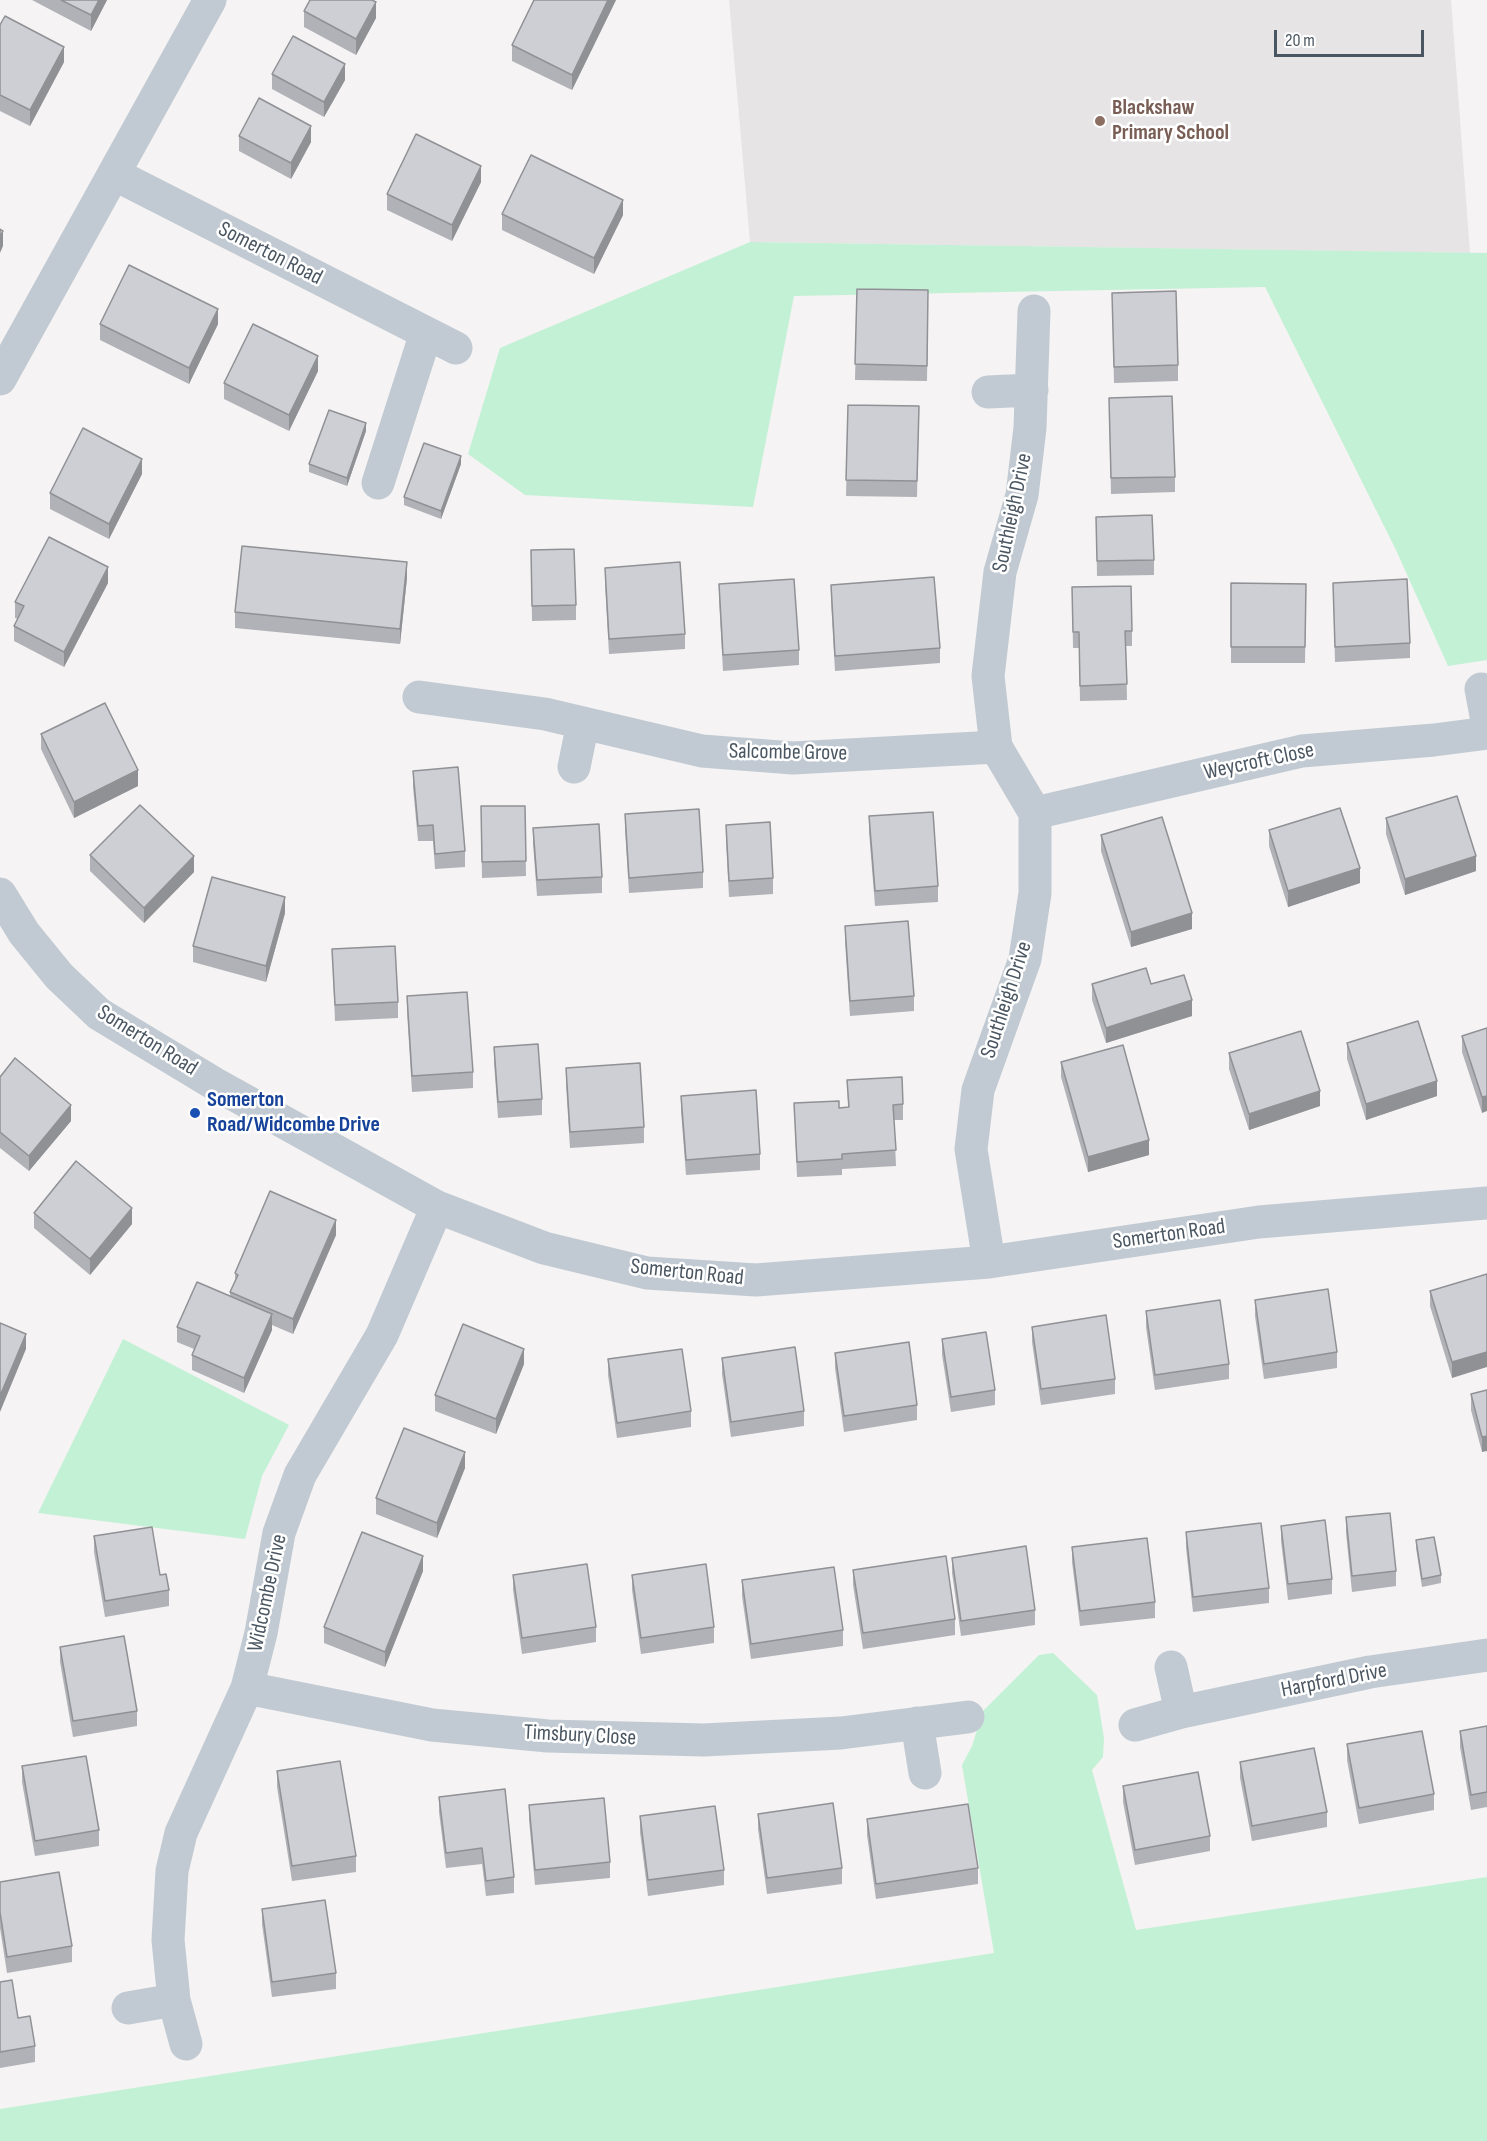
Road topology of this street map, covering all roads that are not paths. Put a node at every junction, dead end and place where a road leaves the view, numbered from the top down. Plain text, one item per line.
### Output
1 (210, 0) edge
2 (114, 174) junction
3 (1035, 311) dead end
4 (426, 333) junction
5 (456, 348) dead end
6 (1, 372) edge
7 (1032, 390) junction
8 (988, 392) dead end
9 (378, 483) dead end
10 (1481, 689) dead end
11 (419, 697) dead end
12 (1487, 721) edge
13 (583, 723) junction
14 (1487, 733) edge
15 (996, 747) junction
16 (574, 766) dead end
17 (1035, 813) junction
18 (0, 894) edge
19 (1487, 1203) edge
20 (436, 1207) junction
21 (989, 1262) junction
22 (1487, 1654) edge
23 (1171, 1666) dead end
24 (247, 1688) junction
25 (1181, 1712) junction
26 (968, 1717) dead end
27 (917, 1723) junction
28 (1135, 1725) dead end
29 (925, 1773) dead end
30 (174, 2000) junction
31 (128, 2008) dead end
32 (186, 2044) dead end

1 - 2 street
2 - 4 street, Somerton Road
2 - 6 street
3 - 7 street, Southleigh Drive
4 - 5 street, Somerton Road
4 - 9 street
7 - 8 street
7 - 15 street, Southleigh Drive
10 - 12 street
11 - 13 street, Salcombe Grove
13 - 15 street, Salcombe Grove
13 - 16 street
14 - 17 street, Weycroft Close
15 - 17 street, Southleigh Drive
17 - 21 street, Southleigh Drive
18 - 20 street, Somerton Road
19 - 21 street, Somerton Road
20 - 21 street, Somerton Road
20 - 24 street, Widcombe Drive
22 - 25 street, Harpford Drive
23 - 25 street
24 - 27 street, Timsbury Close
24 - 30 street, Widcombe Drive
25 - 28 street, Harpford Drive
26 - 27 street, Timsbury Close
27 - 29 street
30 - 31 street
30 - 32 street, Widcombe Drive

